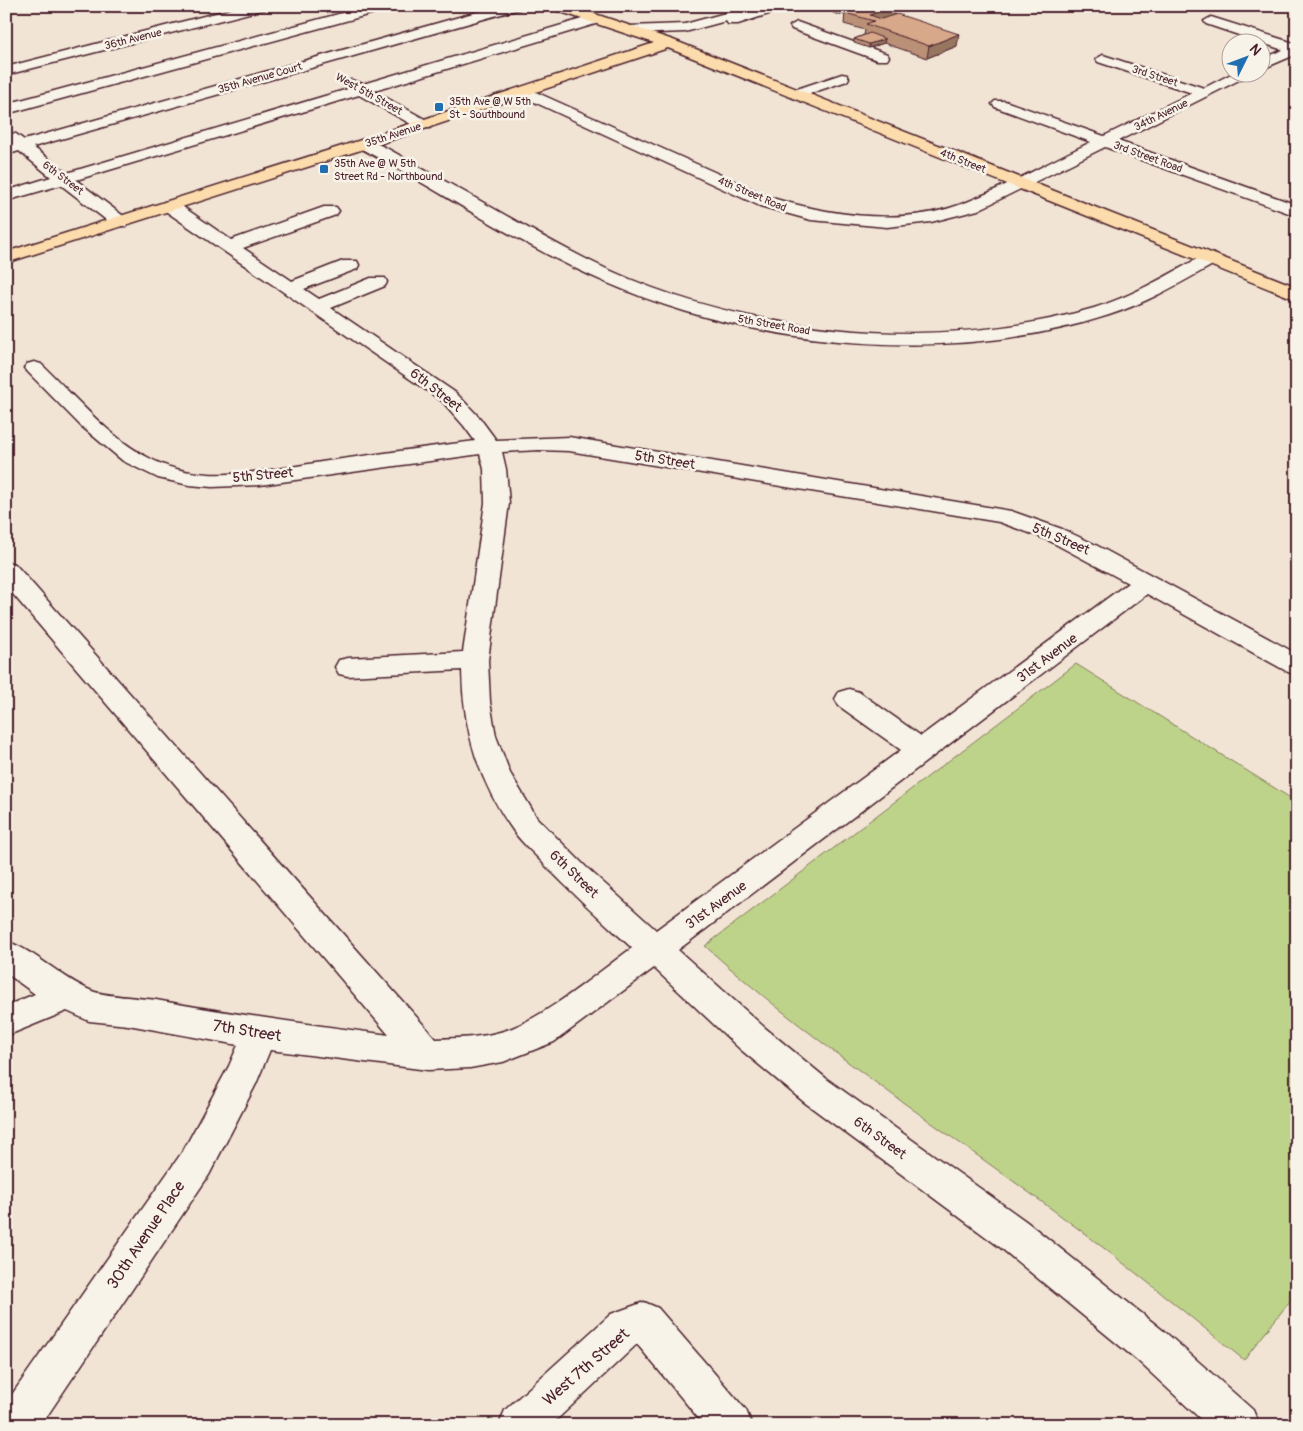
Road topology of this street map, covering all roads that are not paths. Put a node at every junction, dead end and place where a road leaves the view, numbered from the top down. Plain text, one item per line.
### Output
1 (260, 6) edge
2 (384, 6) edge
3 (514, 6) edge
4 (557, 6) edge
5 (584, 6) edge
6 (779, 6) edge
7 (880, 6) edge
8 (848, 8) edge
9 (751, 16) junction
10 (597, 19) junction
11 (1211, 21) dead end
12 (797, 26) dead end
13 (628, 29) junction
14 (668, 43) junction
15 (1296, 49) edge
16 (883, 59) dead end
17 (1103, 59) dead end
18 (1270, 61) edge
19 (314, 63) junction
20 (6, 71) edge
21 (842, 78) dead end
22 (1228, 82) edge
23 (361, 89) junction
24 (524, 92) junction
25 (1206, 93) junction
26 (796, 94) junction
27 (1000, 104) dead end
28 (6, 109) edge
29 (424, 125) junction
30 (6, 134) edge
31 (1106, 142) junction
32 (364, 144) junction
33 (14, 148) edge
34 (64, 179) junction
35 (1020, 183) junction
36 (6, 196) edge
37 (170, 206) junction
38 (1295, 209) edge
39 (330, 210) dead end
40 (120, 222) junction
41 (230, 246) junction
42 (6, 258) edge
43 (1210, 259) junction
44 (350, 265) dead end
45 (378, 282) dead end
46 (290, 288) junction
47 (1297, 294) edge
48 (318, 306) junction
49 (34, 368) dead end
50 (491, 447) junction
51 (6, 570) edge
52 (1147, 582) junction
53 (475, 660) junction
54 (1297, 666) edge
55 (348, 667) dead end
56 (849, 699) dead end
57 (922, 751) junction
58 (655, 949) junction
59 (6, 956) edge
60 (68, 995) junction
61 (6, 1021) edge
62 (259, 1034) junction
63 (503, 1047) joint
64 (428, 1055) junction
65 (16, 1425) edge
66 (520, 1425) edge
67 (731, 1425) edge
68 (1238, 1425) edge

1 - 20 street, 36th Avenue
2 - 28 street
3 - 19 street, 35th Avenue Court
4 - 10 main road, 4th Street
5 - 13 street
6 - 9 street, 35th Avenue
7 - 8 street
9 - 13 street
9 - 14 street, 35th Avenue
10 - 13 main road, 4th Street
10 - 23 street
11 - 15 street
12 - 16 street
13 - 14 main road, 4th Street
14 - 24 main road, 35th Avenue
14 - 26 main road, 4th Street
15 - 18 street
17 - 25 street, 3rd Street
19 - 23 street, West 5th Street
19 - 33 street, 35th Avenue Court
21 - 26 street
22 - 25 street, 34th Avenue
23 - 29 street, West 5th Street
23 - 34 street
24 - 29 main road, 35th Avenue
24 - 35 street, 4th Street Road
25 - 31 street, 34th Avenue
26 - 35 main road, 4th Street
27 - 31 street, 3rd Street Road
29 - 32 main road, 35th Avenue
30 - 33 street, 6th Street
31 - 35 street, 34th Avenue
31 - 38 street, 3rd Street Road
32 - 37 main road, 35th Avenue
32 - 43 street, 5th Street Road
33 - 34 street, 6th Street
34 - 36 street
34 - 40 street, 6th Street
35 - 43 main road, 4th Street
37 - 40 main road, 35th Avenue
37 - 41 street, 6th Street
39 - 41 street
40 - 42 main road, 35th Avenue
41 - 46 street, 6th Street
43 - 47 main road, 4th Street
44 - 46 street
45 - 48 street
46 - 48 street, 6th Street
48 - 50 street, 6th Street
49 - 50 street, 5th Street
50 - 52 street, 5th Street
50 - 53 street, 6th Street
51 - 64 street
52 - 54 street, 5th Street
52 - 57 street, 31st Avenue
53 - 55 street
53 - 58 street, 6th Street
56 - 57 street
57 - 58 street, 31st Avenue
58 - 63 street, 31st Avenue
58 - 68 street, 6th Street
59 - 60 street, 7th Street
60 - 61 street
60 - 62 street, 7th Street
62 - 64 street, 7th Street
62 - 65 street, 30th Avenue Place
63 - 64 street, 7th Street
66 - 67 street, West 7th Street

